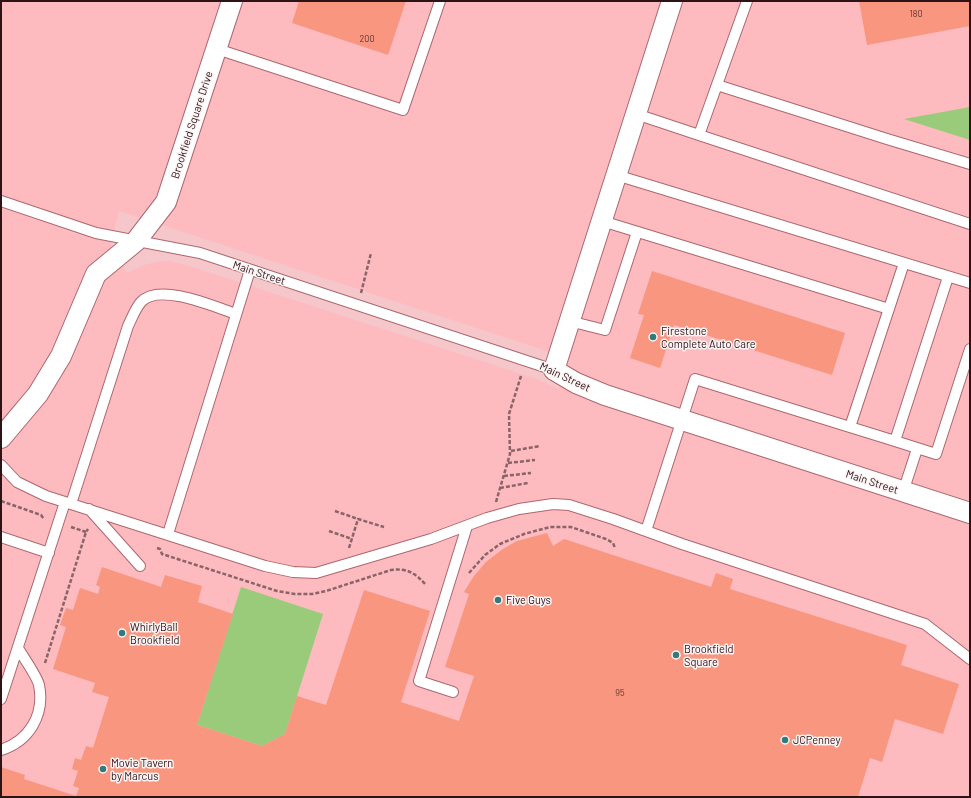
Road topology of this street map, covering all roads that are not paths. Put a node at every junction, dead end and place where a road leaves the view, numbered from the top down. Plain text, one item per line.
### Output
1 (232, 1) edge
2 (440, 1) edge
3 (672, 1) edge
4 (747, 1) edge
5 (217, 49) junction
6 (717, 85) junction
7 (636, 114) junction
8 (699, 134) junction
9 (970, 164) edge
10 (616, 176) junction
11 (1, 201) edge
12 (602, 221) junction
13 (970, 224) edge
14 (638, 232) junction
15 (136, 241) junction
16 (904, 263) junction
17 (250, 270) junction
18 (948, 277) junction
19 (970, 284) edge
20 (889, 309) junction
21 (236, 314) junction
22 (569, 321) junction
23 (970, 349) edge
24 (554, 370) junction
25 (682, 420) junction
26 (850, 427) junction
27 (1, 438) edge
28 (895, 442) junction
29 (917, 449) junction
30 (1, 465) edge
31 (903, 492) junction
32 (68, 503) junction
33 (89, 510) junction
34 (970, 513) edge
35 (467, 526) junction
36 (646, 531) junction
37 (168, 534) junction
38 (1, 537) edge
39 (49, 553) junction
40 (140, 566) dead end
41 (18, 648) junction
42 (970, 659) edge
43 (453, 692) dead end
44 (1, 699) edge
45 (1, 750) edge

1 - 5 street, Brookfield Square Drive
2 - 5 lane
3 - 7 street
4 - 6 lane
5 - 15 street, Brookfield Square Drive
6 - 8 lane
6 - 9 lane
7 - 8 lane
7 - 10 street
8 - 13 lane
10 - 12 street
10 - 16 lane
11 - 15 lane, Main Street
12 - 14 lane
12 - 22 street
14 - 20 lane
14 - 22 lane
15 - 17 lane, Main Street
15 - 27 street, Brookfield Square Drive
16 - 18 lane
16 - 20 lane
17 - 21 lane
17 - 24 lane, Main Street
18 - 19 lane
18 - 28 lane
20 - 26 lane
21 - 32 lane
21 - 37 lane
22 - 24 street
23 - 29 lane
24 - 25 street, Main Street
25 - 26 lane
25 - 31 street, Main Street
25 - 36 lane
26 - 28 lane
28 - 29 lane
29 - 31 lane
30 - 32 lane
31 - 34 street, Main Street
32 - 33 lane
32 - 39 lane
33 - 37 lane
33 - 40 lane
35 - 36 lane
35 - 37 lane
35 - 43 lane
36 - 42 lane
38 - 39 lane
39 - 41 lane
41 - 44 lane
41 - 45 lane

